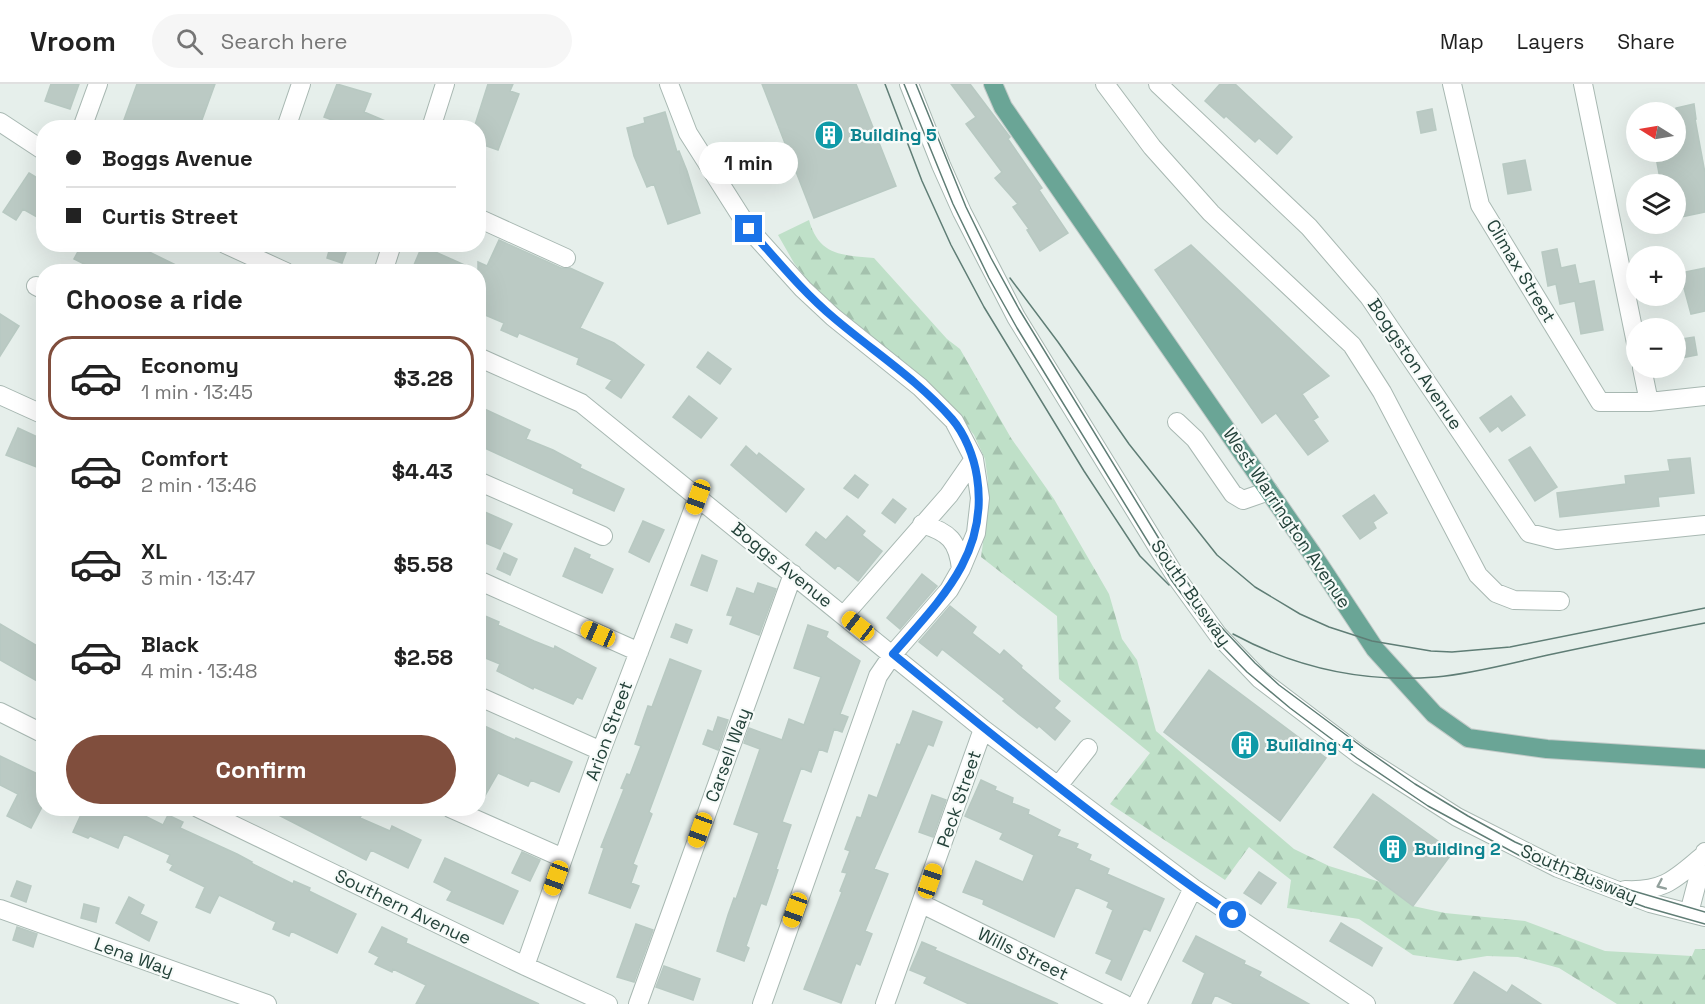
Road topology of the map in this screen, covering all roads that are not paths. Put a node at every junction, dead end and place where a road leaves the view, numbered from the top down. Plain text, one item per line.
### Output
1 (98, 84) edge
2 (302, 84) edge
3 (445, 84) edge
4 (669, 84) edge
5 (909, 84) edge
6 (993, 84) edge
7 (1105, 84) edge
8 (1158, 84) edge
9 (1452, 84) edge
10 (1583, 84) edge
11 (85, 120) edge
12 (289, 120) edge
13 (434, 120) edge
14 (0, 122) edge
15 (36, 146) edge
16 (486, 222) edge
17 (249, 252) edge
18 (566, 258) dead end
19 (267, 264) edge
20 (1631, 318) edge
21 (486, 361) edge
22 (1644, 378) edge
23 (0, 394) edge
24 (1705, 396) edge
25 (1649, 402) junction
26 (36, 411) edge
27 (1177, 422) dead end
28 (974, 459) junction
29 (486, 485) edge
30 (1269, 491) junction
31 (698, 497) junction
32 (922, 524) junction
33 (1705, 525) edge
34 (603, 536) dead end
35 (961, 569) junction
36 (793, 574) junction
37 (486, 583) edge
38 (1560, 601) dead end
39 (844, 615) junction
40 (639, 652) junction
41 (893, 654) junction
42 (486, 700) edge
43 (0, 712) edge
44 (983, 729) junction
45 (36, 730) edge
46 (1088, 748) dead end
47 (601, 751) junction
48 (1705, 759) edge
49 (1058, 786) junction
50 (215, 816) edge
51 (468, 816) edge
52 (1705, 853) edge
53 (563, 858) junction
54 (1193, 888) junction
55 (1608, 888) junction
56 (922, 904) junction
57 (0, 909) edge
58 (1697, 915) edge
59 (525, 966) junction
60 (267, 1004) edge
61 (609, 1004) edge
62 (638, 1004) edge
63 (762, 1004) edge
64 (885, 1004) edge
65 (1124, 1004) edge
66 (1137, 1004) edge
67 (1366, 1004) edge

1 - 11 street
2 - 12 street
3 - 13 street
4 - 28 street
5 - 55 street, South Busway
6 - 30 main road, West Warrington Avenue
7 - 38 street
8 - 33 street, Boggston Avenue
9 - 25 street, Climax Street
10 - 20 street
14 - 15 street
16 - 18 street
17 - 19 street
21 - 31 street, Boggs Avenue
22 - 25 street
23 - 26 street
24 - 25 street
27 - 30 street
28 - 32 street
28 - 35 street
29 - 34 street
30 - 48 main road, West Warrington Avenue
31 - 36 street, Boggs Avenue
31 - 40 street, Arion Street
32 - 35 street
32 - 39 street
35 - 41 street
36 - 39 street, Boggs Avenue
36 - 62 street, Carsell Way
37 - 40 street
39 - 41 street, Boggs Avenue
40 - 47 street, Arion Street
41 - 44 street, Boggs Avenue
41 - 63 street
42 - 47 street
43 - 45 street
44 - 49 street, Boggs Avenue
44 - 56 street, Peck Street
46 - 49 street
47 - 53 street, Arion Street
49 - 54 street, Boggs Avenue
50 - 59 street, Southern Avenue
51 - 53 street
52 -> 55 street
52 - 58 street
53 - 59 street, Arion Street
54 - 66 street
54 - 67 street, Boggs Avenue
55 - 58 street, South Busway
56 - 64 street, Peck Street
56 - 65 street, Wills Street
57 - 60 street, Lena Way
59 - 61 street, Southern Avenue

